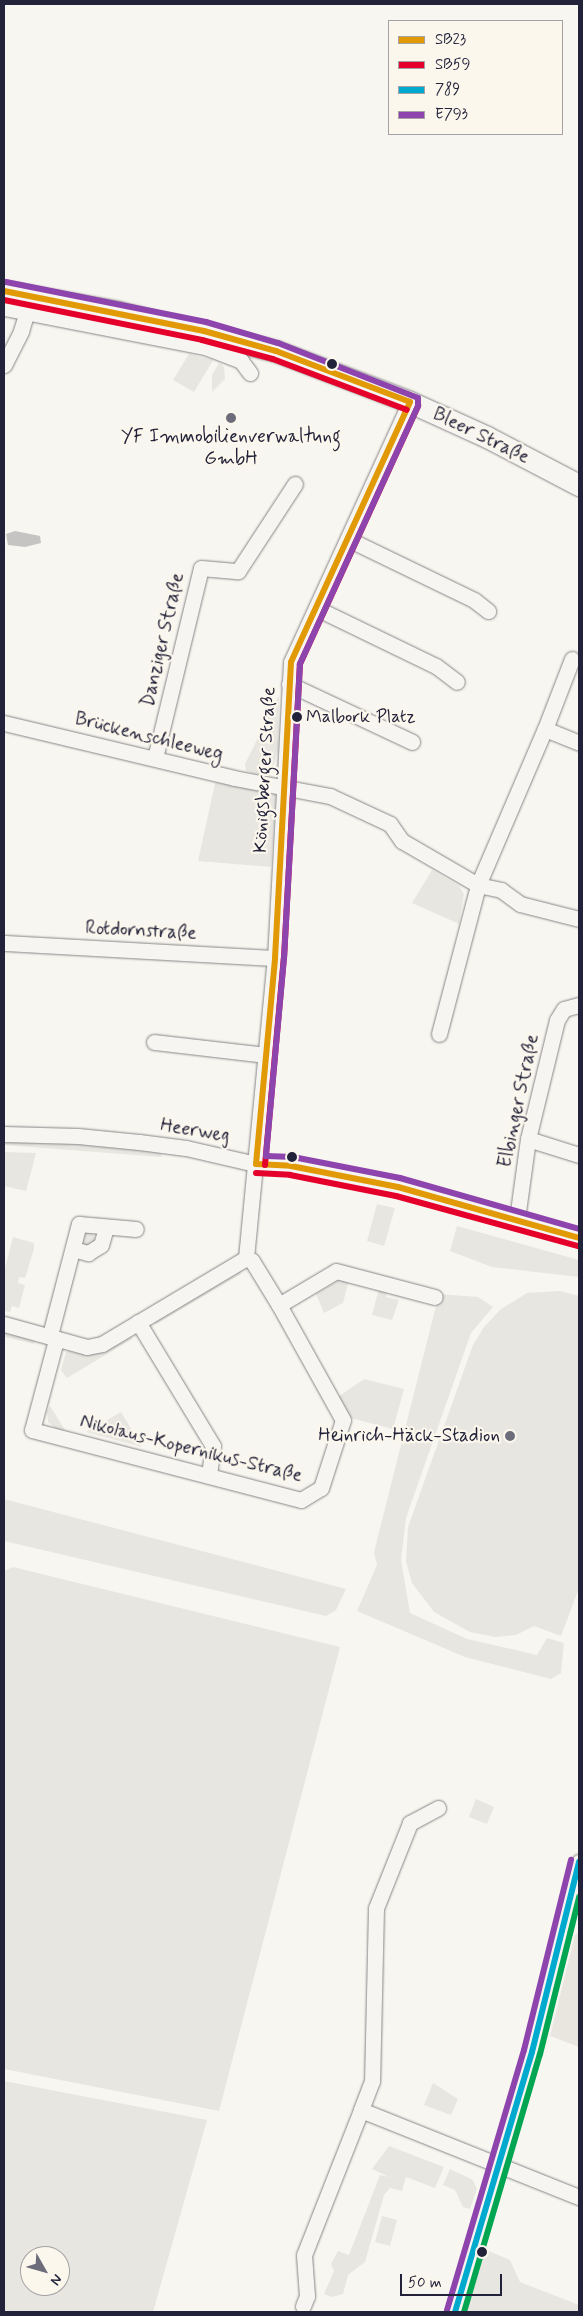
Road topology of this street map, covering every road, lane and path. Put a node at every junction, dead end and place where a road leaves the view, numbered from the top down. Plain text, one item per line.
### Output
1 (4, 291) edge
2 (30, 304) junction
3 (4, 308) edge
4 (4, 364) edge
5 (250, 373) dead end
6 (410, 402) junction
7 (295, 484) dead end
8 (579, 485) edge
9 (348, 539) junction
10 (316, 608) junction
11 (488, 612) dead end
12 (572, 659) dead end
13 (457, 682) dead end
14 (289, 684) junction
15 (4, 723) edge
16 (546, 729) junction
17 (412, 742) dead end
18 (579, 743) edge
19 (155, 758) junction
20 (287, 786) junction
21 (478, 885) junction
22 (579, 918) edge
23 (4, 943) edge
24 (275, 958) junction
25 (579, 1005) edge
26 (439, 1034) dead end
27 (154, 1042) dead end
28 (266, 1056) junction
29 (4, 1134) edge
30 (528, 1139) junction
31 (579, 1155) edge
32 (256, 1164) junction
33 (517, 1219) junction
34 (106, 1227) junction
35 (136, 1229) dead end
36 (579, 1238) edge
37 (73, 1249) junction
38 (246, 1258) junction
39 (435, 1297) dead end
40 (278, 1305) junction
41 (138, 1322) junction
42 (4, 1324) edge
43 (53, 1338) junction
44 (209, 1476) junction
45 (438, 1808) dead end
46 (579, 1862) edge
47 (361, 2110) junction
48 (499, 2166) junction
49 (579, 2198) edge
50 (303, 2306) dead end
51 (455, 2312) edge

1 - 2 street, Bleer Straße
2 - 3 street, Bleer Straße
2 - 4 street
2 - 5 street, Bleer Straße
2 - 6 street, Bleer Straße
6 - 8 street, Bleer Straße
6 - 9 street, Königsberger Straße
7 - 19 street, Danziger Straße
9 - 10 street, Königsberger Straße
9 - 11 street
10 - 13 street
10 - 14 street, Königsberger Straße
12 - 16 street
14 - 17 street
14 - 20 street, Königsberger Straße
15 - 19 street, Brückenschleeweg
16 - 18 street
16 - 21 street
19 - 20 street, Brückenschleeweg
20 - 21 street, Brückenschleeweg
20 - 24 street, Königsberger Straße
21 - 22 street, Brückenschleeweg
21 - 26 street
23 - 24 street, Rotdornstraße
24 - 28 street, Königsberger Straße
25 - 30 street, Elbinger Straße
27 - 28 street
28 - 32 street, Königsberger Straße
29 - 32 street, Heerweg
30 - 31 street
30 - 33 street, Elbinger Straße
32 - 33 street, Heerweg
32 - 38 street, Königsberger Straße
33 - 36 street, Heerweg
34 - 35 street
34 - 37 street
34 - 37 street
37 - 43 street
38 - 40 street, Nikolaus-Kopernikus-Straße
38 - 41 street
39 - 40 street
40 - 44 street, Nikolaus-Kopernikus-Straße
41 - 43 street
41 - 44 street
42 - 43 street
43 - 44 street, Nikolaus-Kopernikus-Straße
45 - 47 street
46 - 48 street
47 - 48 street
47 - 50 street
48 - 49 street
48 - 51 street

